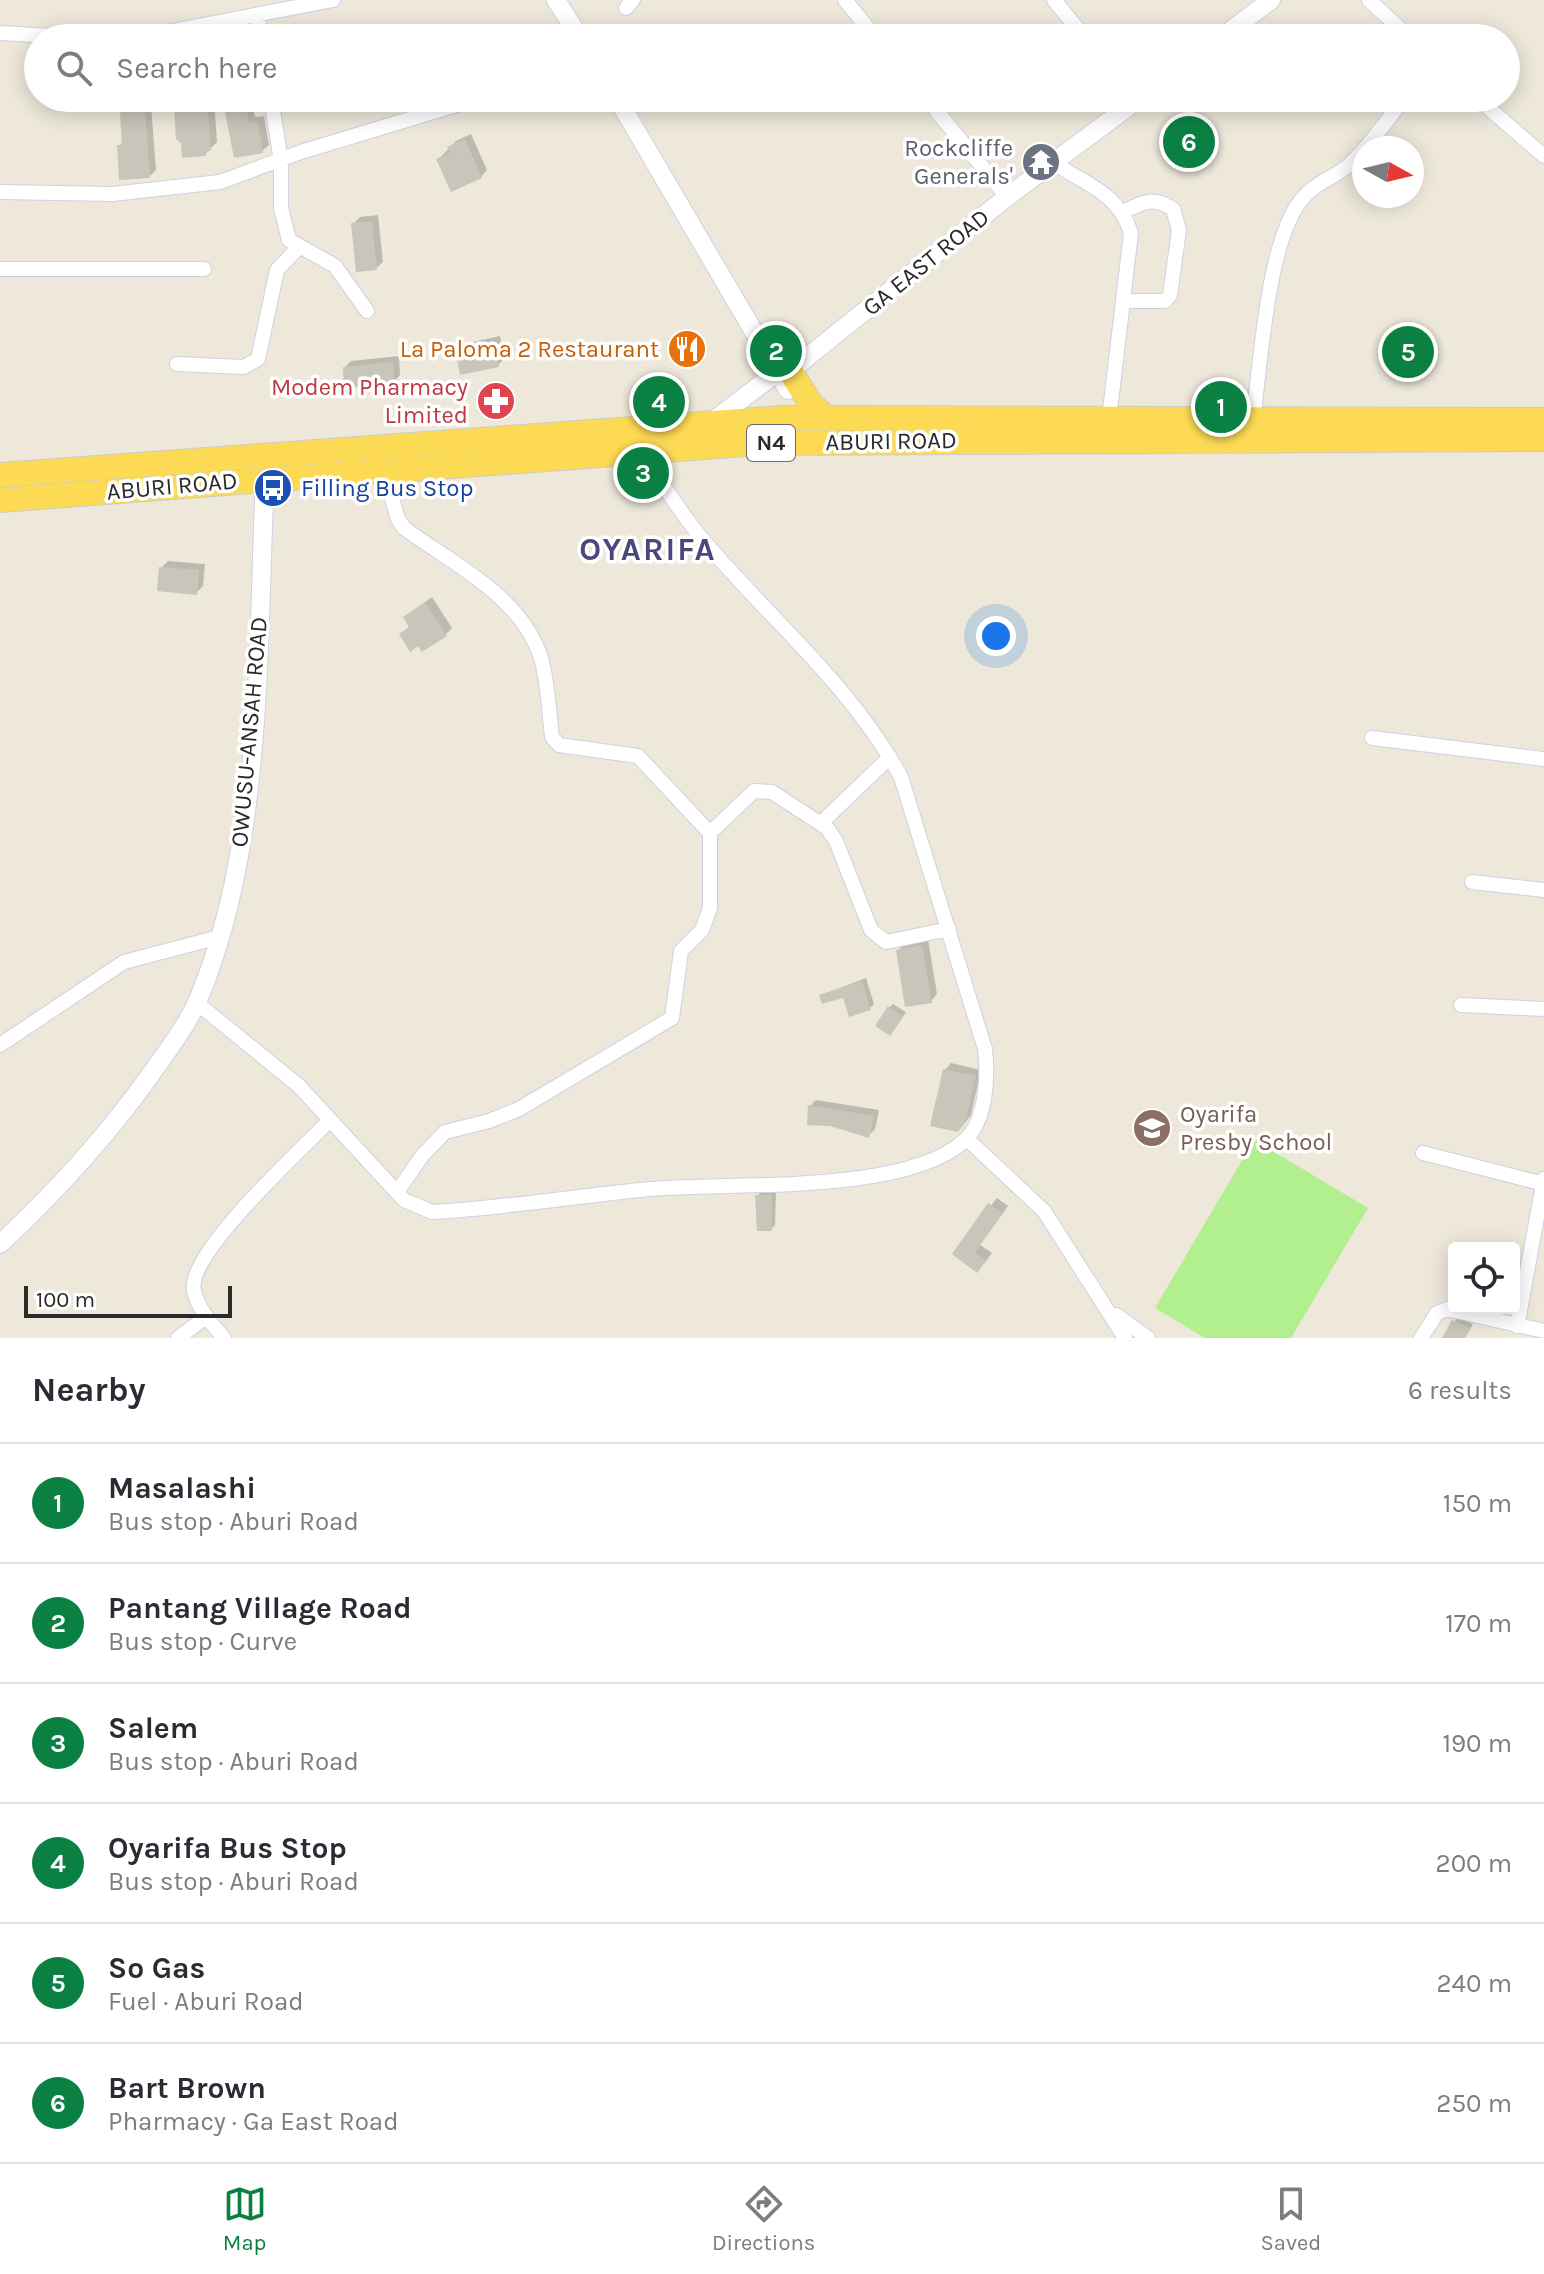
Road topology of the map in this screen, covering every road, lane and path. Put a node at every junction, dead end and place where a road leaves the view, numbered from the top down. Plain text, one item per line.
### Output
1 (333, 0) edge
2 (556, 0) edge
3 (845, 0) edge
4 (1054, 0) edge
5 (1271, 0) edge
6 (1369, 0) edge
7 (307, 3) edge
8 (257, 15) junction
9 (210, 24) edge
10 (259, 24) edge
11 (571, 24) edge
12 (865, 24) edge
13 (1074, 24) edge
14 (1239, 24) edge
15 (1395, 24) edge
16 (0, 33) edge
17 (24, 34) edge
18 (273, 112) edge
19 (435, 112) edge
20 (625, 112) edge
21 (937, 112) edge
22 (1119, 112) edge
23 (1393, 112) edge
24 (1493, 112) edge
25 (1544, 156) edge
26 (281, 161) junction
27 (1054, 163) junction
28 (0, 192) edge
29 (1007, 197) junction
30 (1123, 212) junction
31 (298, 248) junction
32 (0, 269) edge
33 (204, 269) dead end
34 (1124, 301) junction
35 (367, 311) dead end
36 (177, 364) dead end
37 (785, 378) junction
38 (782, 418) junction
39 (827, 418) junction
40 (1109, 419) junction
41 (1253, 419) junction
42 (1544, 420) edge
43 (713, 421) junction
44 (1544, 439) edge
45 (759, 443) junction
46 (640, 450) junction
47 (383, 469) junction
48 (0, 475) edge
49 (265, 478) junction
50 (0, 500) edge
51 (1372, 738) dead end
52 (890, 757) junction
53 (1544, 759) edge
54 (821, 823) junction
55 (710, 830) junction
56 (1472, 882) dead end
57 (1544, 890) edge
58 (949, 929) junction
59 (219, 937) junction
60 (197, 1003) junction
61 (1461, 1005) dead end
62 (1544, 1009) edge
63 (0, 1045) edge
64 (330, 1120) junction
65 (967, 1139) junction
66 (1423, 1153) dead end
67 (1544, 1182) edge
68 (397, 1192) junction
69 (0, 1244) edge
70 (1111, 1311) junction
71 (206, 1317) junction
72 (1517, 1326) junction
73 (1544, 1331) edge
74 (178, 1338) edge
75 (224, 1338) edge
76 (1125, 1338) edge
77 (1148, 1338) edge
78 (1421, 1338) edge

1 - 7 street
2 - 11 street
3 - 12 street
4 - 13 street
5 - 14 street
6 - 15 street
7 - 8 street
8 - 9 street
8 - 10 street
16 - 17 street
18 - 26 street
19 - 26 street
20 - 37 street
21 - 29 street
22 - 27 street, GA EAST ROAD
23 - 41 street
24 - 25 street
26 - 28 street
26 - 31 street
27 - 29 street, GA EAST ROAD
27 - 30 street
29 - 37 street, GA EAST ROAD
30 - 34 street
30 - 34 street
31 - 35 street
31 - 36 street
32 - 33 street
34 - 40 street
37 - 38 street
37 - 39 highway
37 - 43 street, GA EAST ROAD
38 - 39 highway, ABURI ROAD / N4
38 - 43 highway, ABURI ROAD / N4
38 - 45 street
39 - 40 highway, ABURI ROAD / N4
40 - 41 highway, ABURI ROAD / N4
41 - 42 highway, ABURI ROAD / N4
43 - 48 highway, ABURI ROAD / N4
44 - 45 highway, ABURI ROAD / N4
45 - 46 highway, ABURI ROAD / N4
46 - 47 highway, ABURI ROAD / N4
46 - 52 street
47 - 49 highway, ABURI ROAD / N4
47 - 55 street
49 - 50 highway, ABURI ROAD / N4
49 - 59 street, OWUSU-ANSAH ROAD
51 - 53 street
52 - 54 street
52 - 58 street
54 - 55 street
54 - 58 street
55 - 68 street
56 - 57 street
58 - 65 street
59 - 60 street, OWUSU-ANSAH ROAD
59 - 63 street
60 - 64 street
60 - 69 street, OWUSU-ANSAH ROAD
61 - 62 street
64 - 68 street
64 - 71 street
65 - 68 street
65 - 70 street
66 - 67 street
67 - 72 street
70 - 76 street
70 - 77 street
71 - 74 street
71 - 75 street
72 - 73 street
72 - 78 street

